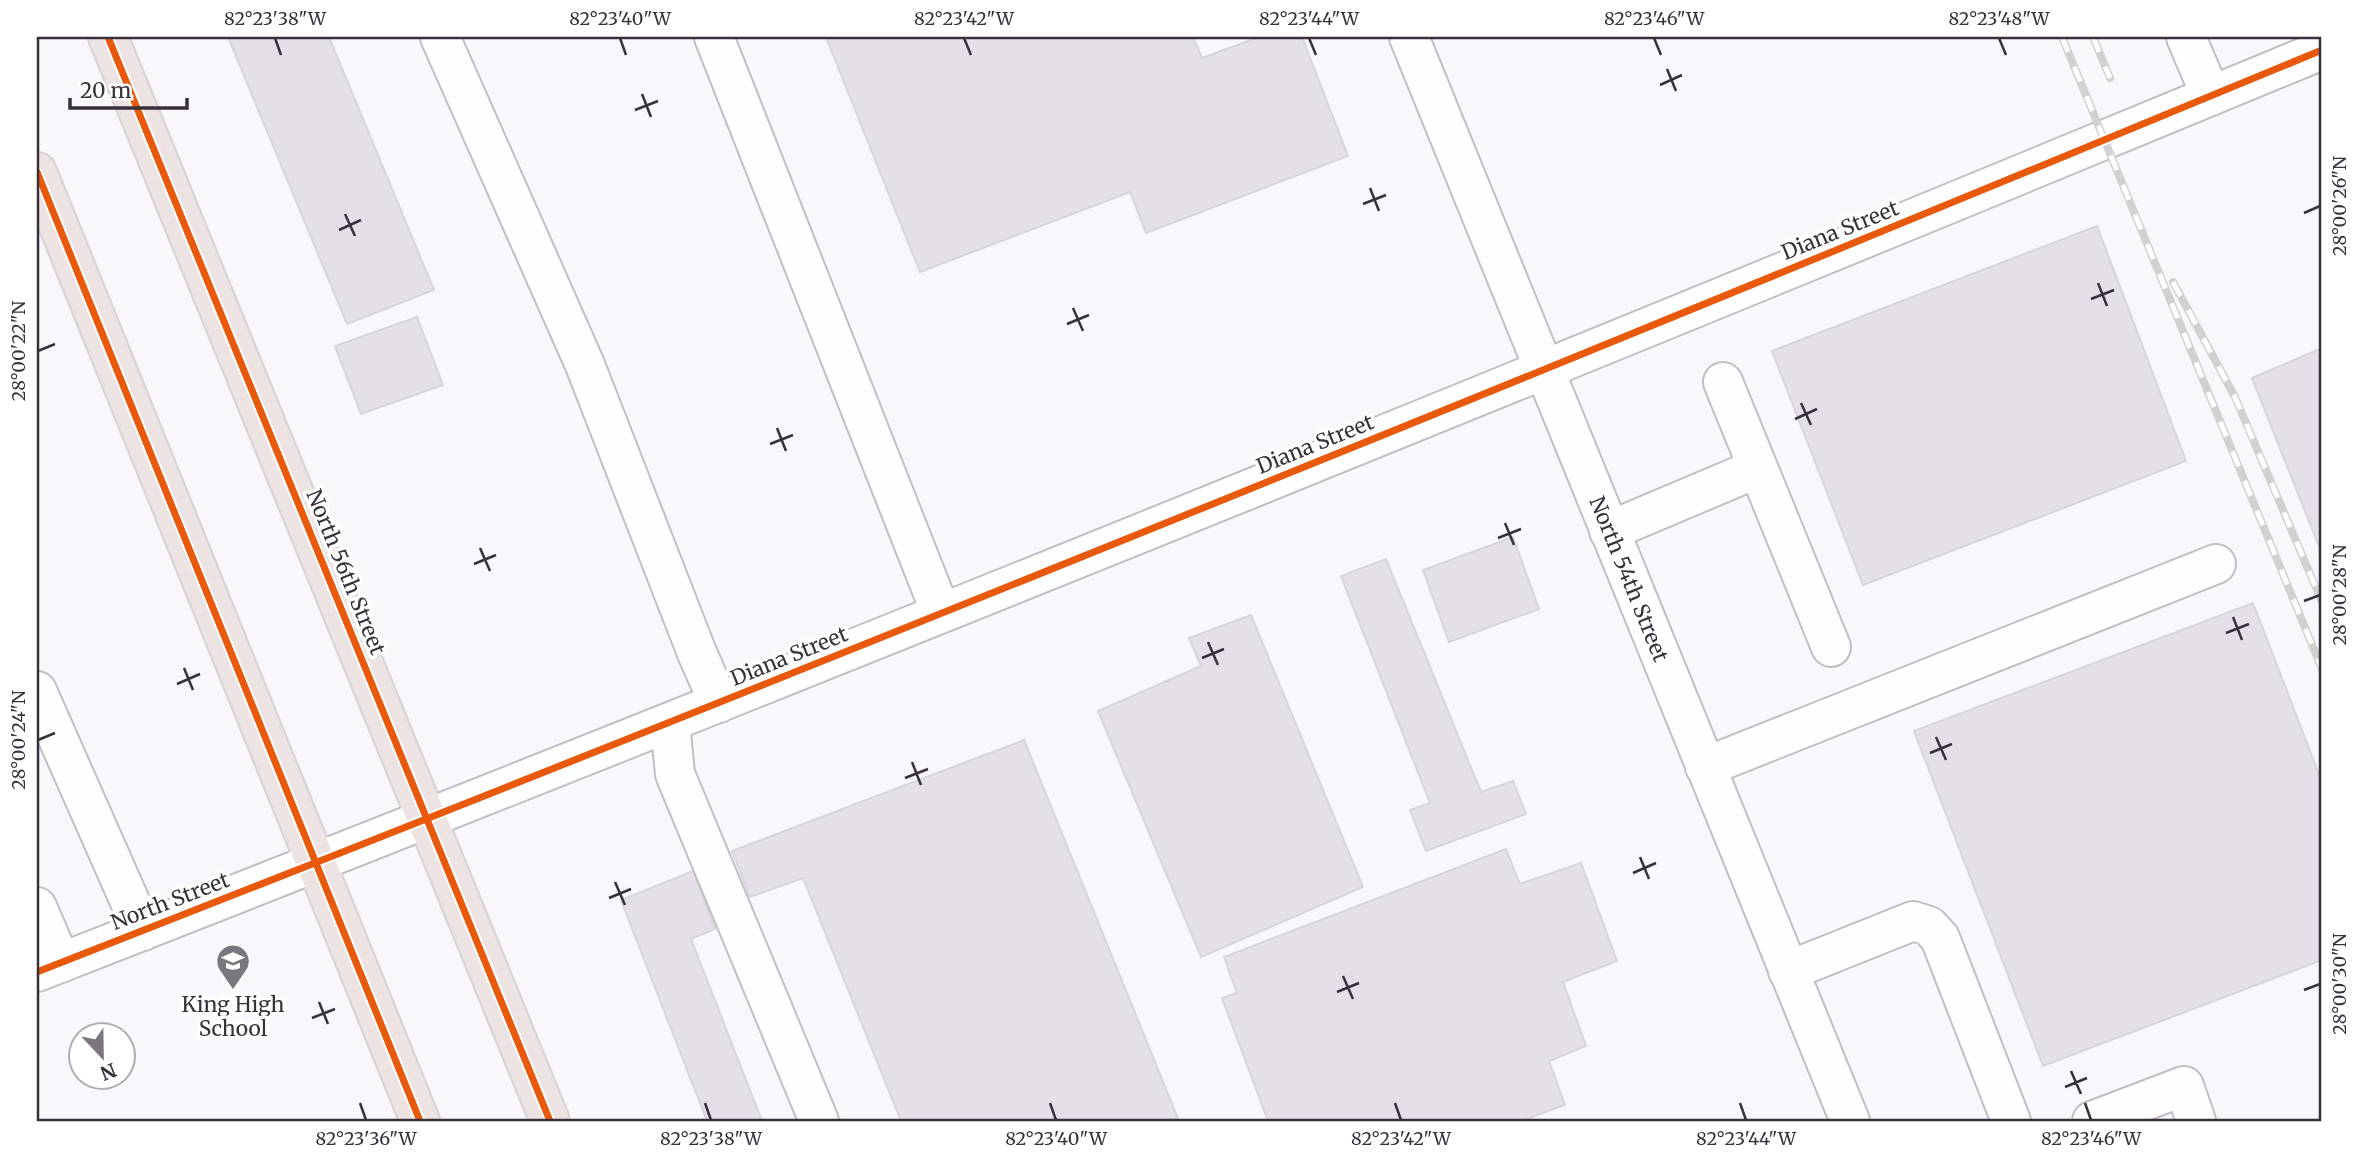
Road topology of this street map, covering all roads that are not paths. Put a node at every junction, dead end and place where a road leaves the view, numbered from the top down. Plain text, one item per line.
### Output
1 (108, 37) edge
2 (440, 37) edge
3 (714, 37) edge
4 (1409, 37) edge
5 (2186, 37) edge
6 (2322, 51) edge
7 (2211, 96) junction
8 (37, 172) edge
9 (1544, 371) junction
10 (1723, 382) dead end
11 (1758, 468) junction
12 (1609, 531) junction
13 (2216, 564) dead end
14 (941, 613) junction
15 (1830, 647) dead end
16 (37, 691) edge
17 (719, 703) junction
18 (670, 722) junction
19 (1705, 767) junction
20 (429, 819) junction
21 (317, 863) junction
22 (37, 907) edge
23 (143, 931) junction
24 (49, 968) edge
25 (1788, 971) junction
26 (420, 1121) edge
27 (550, 1121) edge
28 (819, 1121) edge
29 (1850, 1121) edge
30 (2011, 1121) edge
31 (2092, 1121) edge
32 (2196, 1121) edge

1 - 20 main road, North 56th Street
2 - 17 street
3 - 14 street
4 - 9 street, North 54th Street
5 - 7 street
6 - 7 street, Diana Street
7 - 9 street, Diana Street
8 - 21 main road
9 - 12 street, North 54th Street
9 - 14 street, Diana Street
10 - 11 street
11 - 12 street
11 - 15 street
12 - 19 street, North 54th Street
13 - 19 street
14 - 17 street, Diana Street
16 - 23 street
17 - 18 street, Diana Street
18 - 20 street, Diana Street
18 - 28 street
19 - 25 street, North 54th Street
20 - 21 street, Diana Street
20 - 27 main road, North 56th Street
21 - 23 street, North Street
21 - 26 main road
22 - 24 street
23 - 24 street, North Street
25 - 29 street, North 54th Street
25 - 30 street
31 - 32 street

